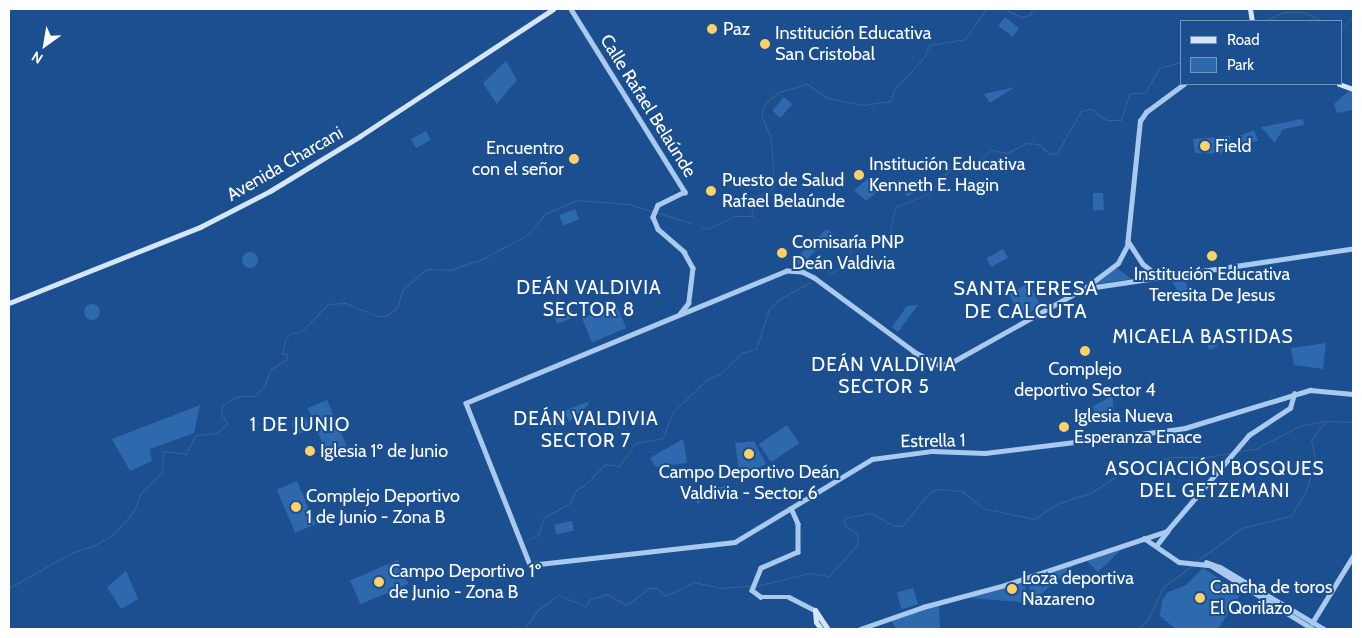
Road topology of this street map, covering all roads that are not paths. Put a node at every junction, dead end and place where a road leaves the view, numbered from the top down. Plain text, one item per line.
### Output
1 (553, 9) edge
2 (571, 9) edge
3 (1183, 85) edge
4 (1128, 241) junction
5 (1353, 249) edge
6 (1161, 278) junction
7 (1084, 289) junction
8 (9, 303) edge
9 (691, 303) junction
10 (702, 306) junction
11 (692, 310) junction
12 (680, 314) junction
13 (1294, 394) junction
14 (1353, 394) edge
15 (791, 508) junction
16 (1167, 531) junction
17 (1144, 538) junction
18 (1156, 546) junction
19 (1353, 556) edge
20 (816, 610) junction
21 (1311, 627) edge
22 (821, 629) edge
23 (828, 629) edge
24 (860, 629) edge
25 (1324, 629) edge

1 - 8 main road, Avenida Charcani
2 - 9 street, Calle Rafael Belaúnde
3 - 4 street
4 - 6 street
4 - 7 street
5 - 6 street
6 - 7 street
7 - 10 street
9 - 10 street
9 - 11 street
9 - 12 street
10 - 11 street
11 - 12 street
12 - 15 street, Estrella 1
13 - 14 street, Estrella 1
13 - 15 street, Estrella 1
13 - 16 street
15 - 20 street
16 - 17 street
16 - 18 street
17 - 18 street
17 - 24 street
18 - 21 street
19 - 21 street
20 - 22 main road
20 - 23 main road
21 - 25 street

